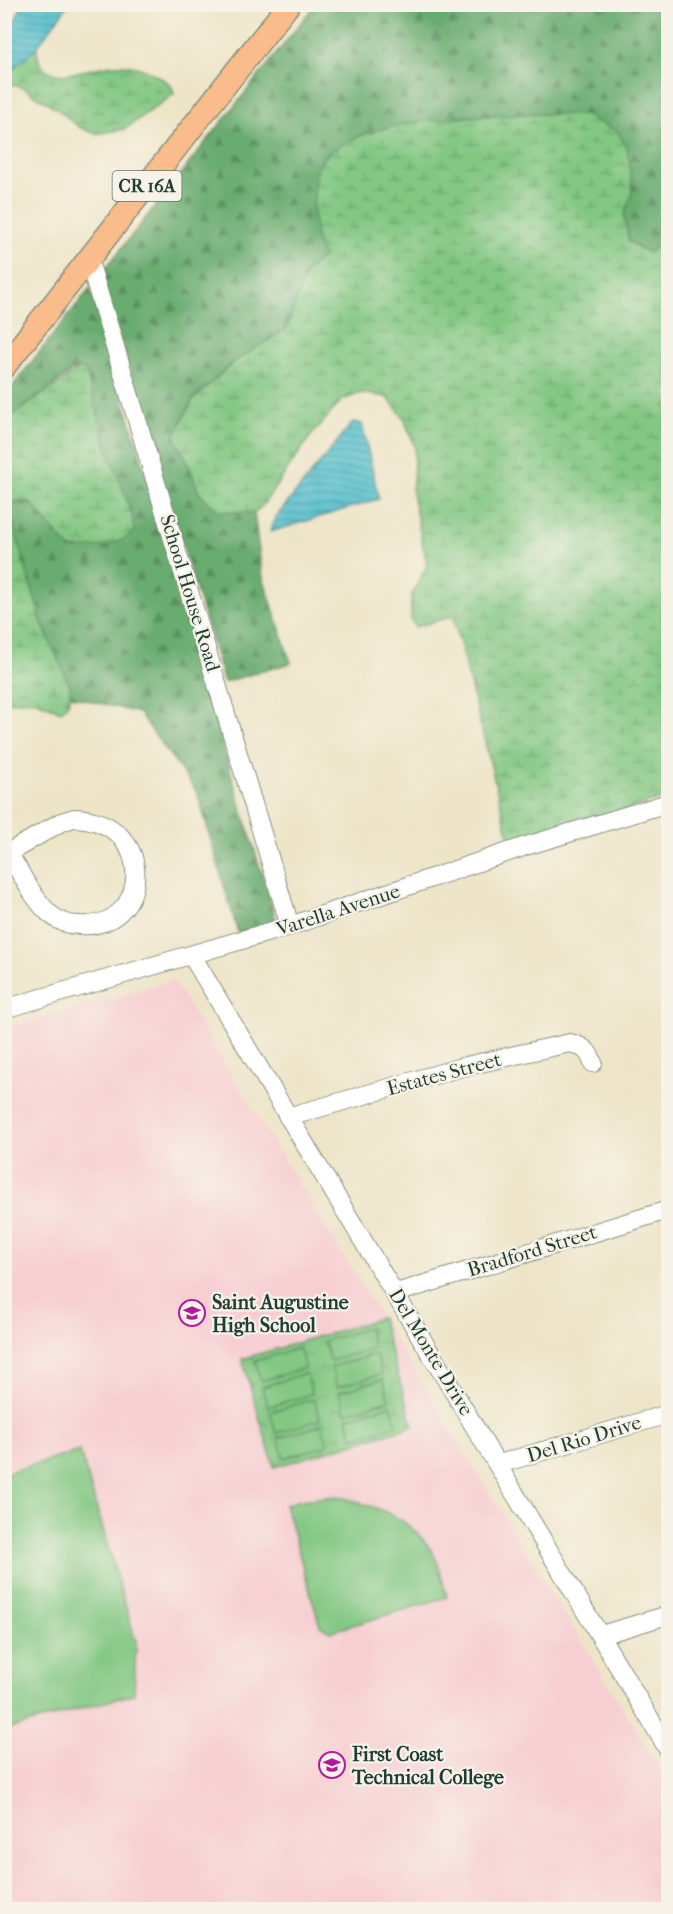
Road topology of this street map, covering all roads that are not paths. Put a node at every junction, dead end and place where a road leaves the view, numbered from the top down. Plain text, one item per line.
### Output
1 (289, 4) edge
2 (89, 261) junction
3 (4, 367) edge
4 (669, 803) edge
5 (7, 854) edge
6 (290, 926) junction
7 (192, 956) junction
8 (4, 1009) edge
9 (593, 1063) dead end
10 (288, 1117) junction
11 (669, 1210) edge
12 (396, 1293) junction
13 (669, 1414) edge
14 (499, 1464) junction
15 (669, 1615) edge
16 (601, 1635) junction
17 (669, 1749) edge

1 - 2 main road, CR 16A
2 - 3 main road, CR 16A
2 - 6 street, School House Road
4 - 6 street, Varella Avenue
5 - 5 street
6 - 7 street, Varella Avenue
7 - 8 street, Varella Avenue
7 - 10 street, Del Monte Drive
9 - 10 street, Estates Street
10 - 12 street, Del Monte Drive
11 - 12 street, Bradford Street
12 - 14 street, Del Monte Drive
13 - 14 street, Del Rio Drive
14 - 16 street, Del Monte Drive
15 - 16 street
16 - 17 street, Del Monte Drive

